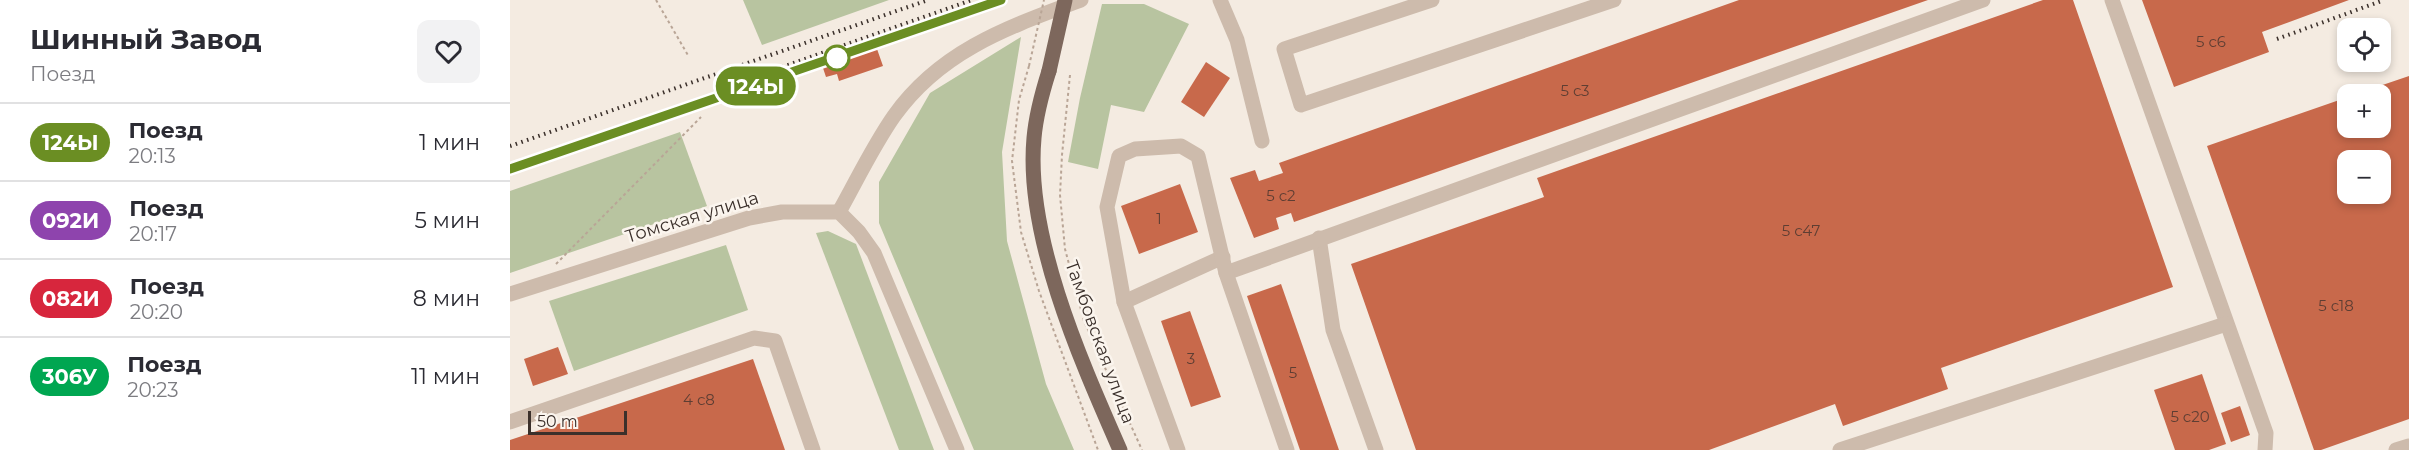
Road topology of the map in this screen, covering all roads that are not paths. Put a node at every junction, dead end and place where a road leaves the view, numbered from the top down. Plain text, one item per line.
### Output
1 (1065, 0) edge
2 (1082, 0) edge
3 (1220, 0) edge
4 (1432, 0) edge
5 (1614, 0) edge
6 (1983, 0) edge
7 (2112, 0) edge
8 (1262, 141) dead end
9 (840, 212) junction
10 (1319, 238) junction
11 (1222, 257) junction
12 (1226, 273) junction
13 (510, 294) edge
14 (1124, 302) junction
15 (2226, 324) junction
16 (510, 422) edge
17 (2409, 446) edge
18 (813, 450) edge
19 (957, 450) edge
20 (1120, 450) edge
21 (1178, 450) edge
22 (1287, 450) edge
23 (1376, 450) edge
24 (1840, 450) edge
25 (2265, 450) edge
26 (2396, 450) edge

1 - 20 main road, Тамбовская улица, bridge
2 - 9 street
3 - 8 street
4 - 5 street
6 - 10 street
7 - 15 street
9 - 13 street, Томская улица
9 - 19 street
10 - 12 street
10 - 23 street
11 - 12 street
11 - 14 street
11 - 14 street
12 - 22 street
14 - 21 street
15 - 24 street
15 - 25 street
16 - 18 street
17 - 26 street

